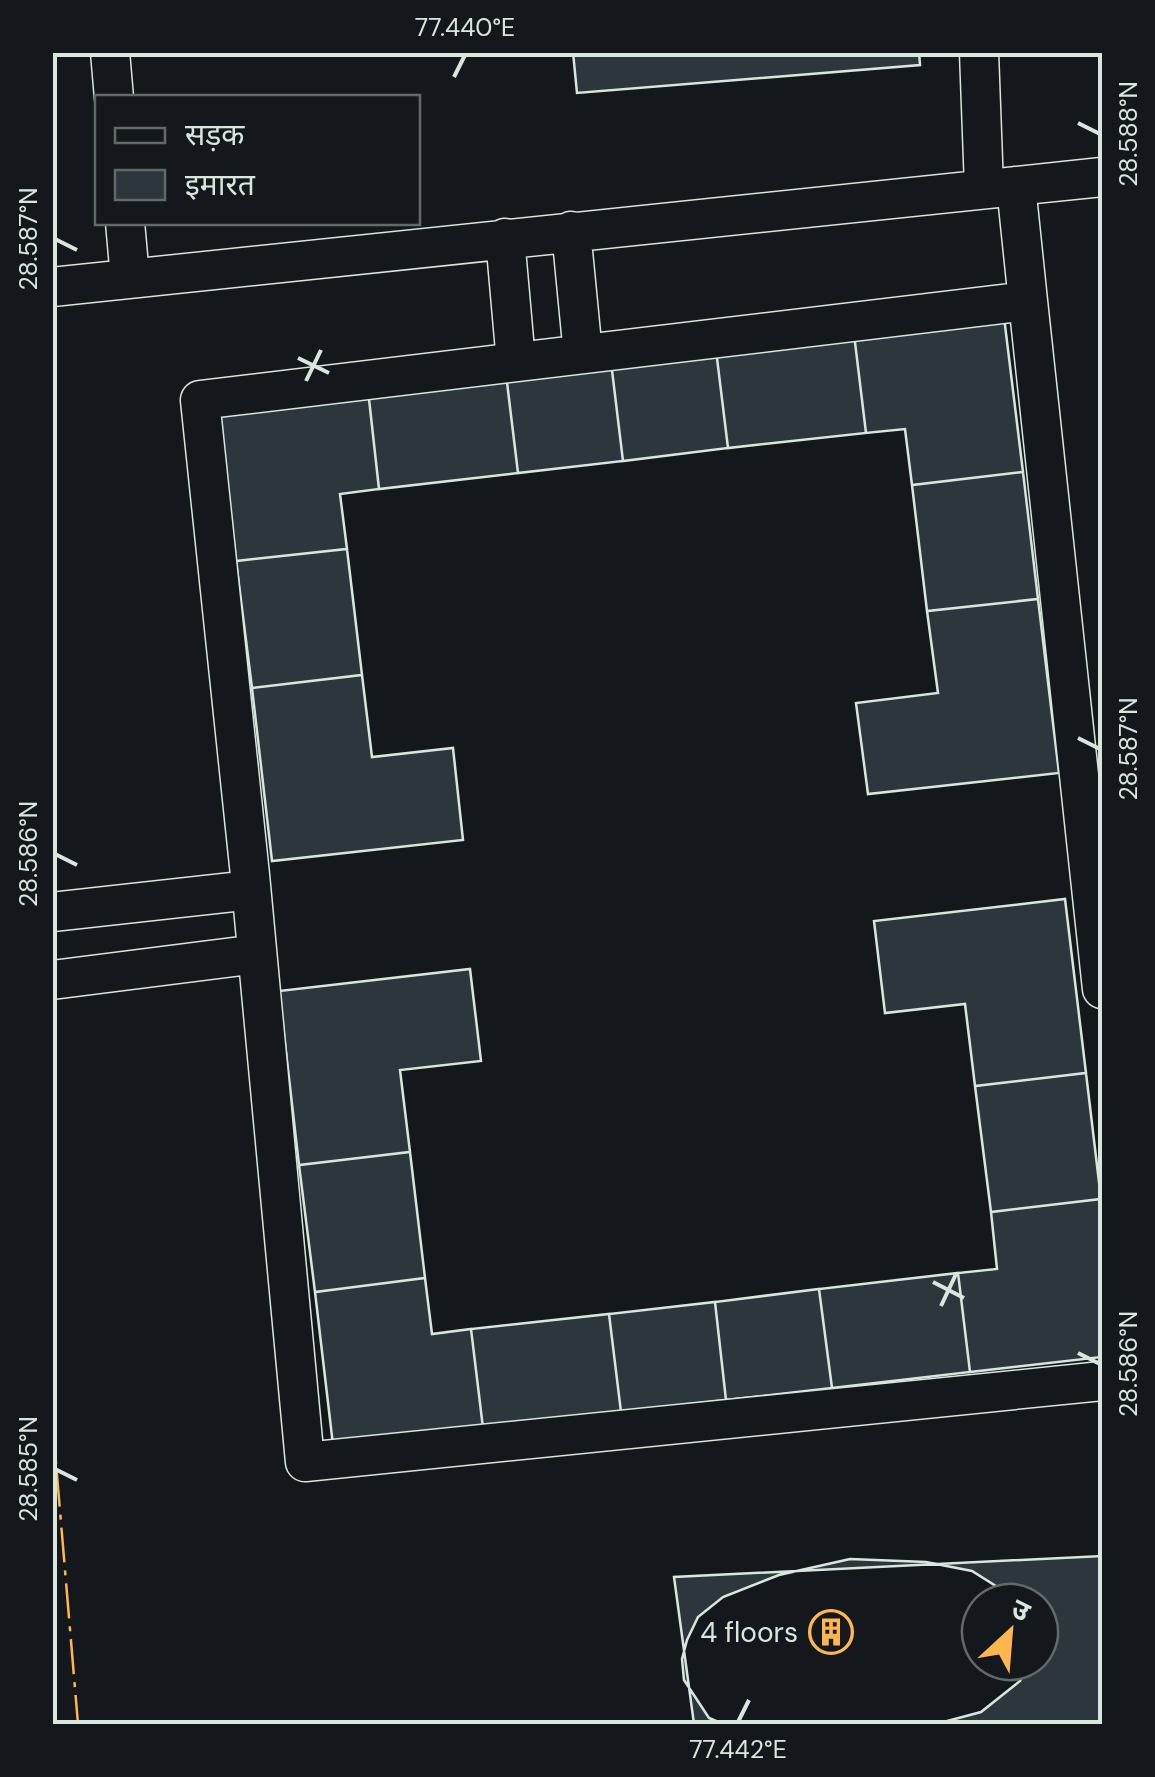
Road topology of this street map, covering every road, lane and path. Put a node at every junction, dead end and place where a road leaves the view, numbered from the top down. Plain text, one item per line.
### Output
1 (110, 52) edge
2 (979, 52) edge
3 (114, 95) edge
4 (1102, 176) edge
5 (1000, 187) junction
6 (125, 225) edge
7 (571, 232) junction
8 (506, 238) junction
9 (130, 278) junction
10 (52, 286) edge
11 (1028, 301) junction
12 (583, 354) junction
13 (516, 362) junction
14 (251, 890) junction
15 (52, 912) edge
16 (258, 954) junction
17 (52, 980) edge
18 (1102, 989) edge
19 (1102, 1382) edge

1 - 3 street
2 - 5 street
4 - 5 street
5 - 7 street
5 - 11 street
6 - 9 street
7 - 8 street
7 - 12 street
8 - 9 street
8 - 13 street
9 - 10 street
11 - 12 street
11 - 18 street
12 - 13 street
13 - 14 street
14 - 15 street
14 - 16 street
16 - 17 street
16 - 19 street

